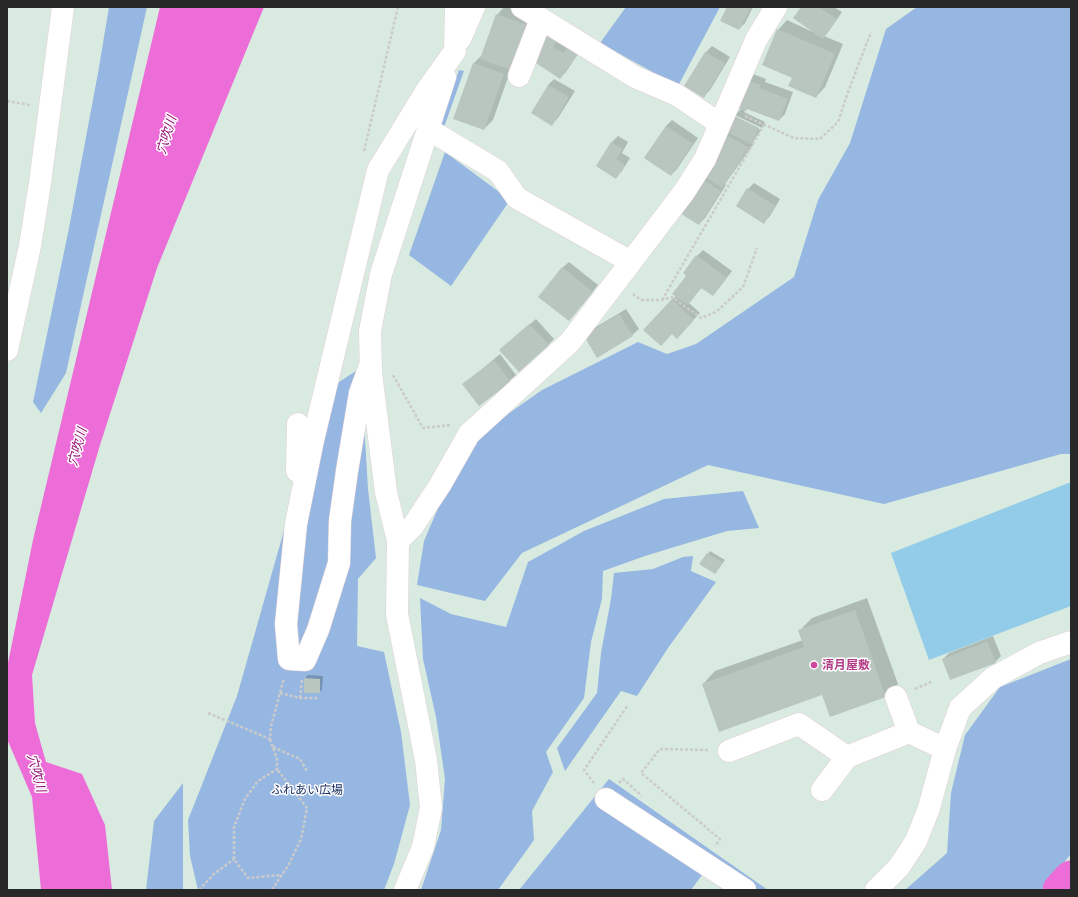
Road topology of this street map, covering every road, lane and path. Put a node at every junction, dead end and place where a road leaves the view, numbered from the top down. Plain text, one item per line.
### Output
1 (63, 7) edge
2 (456, 7) edge
3 (474, 7) edge
4 (522, 7) edge
5 (776, 7) edge
6 (541, 19) junction
7 (871, 32) dead end
8 (455, 51) junction
9 (519, 76) dead end
10 (723, 116) junction
11 (764, 125) junction
12 (428, 129) junction
13 (757, 248) dead end
14 (627, 268) junction
15 (662, 300) junction
16 (7, 350) edge
17 (371, 363) junction
18 (392, 368) dead end
19 (298, 424) dead end
20 (423, 428) dead end
21 (296, 524) junction
22 (398, 541) junction
23 (1071, 642) edge
24 (289, 659) junction
25 (931, 682) dead end
26 (280, 693) junction
27 (904, 693) joint
28 (319, 698) dead end
29 (628, 705) dead end
30 (208, 713) dead end
31 (909, 732) junction
32 (270, 739) junction
33 (273, 747) junction
34 (946, 749) junction
35 (729, 751) joint
36 (848, 757) junction
37 (277, 769) junction
38 (307, 771) dead end
39 (822, 790) dead end
40 (606, 799) junction
41 (646, 799) dead end
42 (713, 849) dead end
43 (234, 859) junction
44 (281, 875) junction
45 (199, 890) edge
46 (272, 890) edge
47 (405, 890) edge
48 (745, 890) edge
49 (876, 890) edge

1 - 16 street
2 - 8 street
3 - 8 street
4 - 6 street
5 - 10 street
6 - 9 street
6 - 10 street
7 - 11 path
8 - 12 street
8 - 21 street
10 - 11 path
10 - 14 street
11 - 15 path
12 - 14 street
12 - 17 street
13 - 15 path
14 - 15 path
14 - 22 street
17 - 22 street
17 - 24 street
18 - 20 path
19 - 21 street
21 - 24 street
22 - 47 street
23 - 34 street
24 - 26 path
25 - 27 path
26 - 28 path
26 - 32 path
27 - 31 street
29 - 40 path
30 - 32 path
31 - 34 street
31 - 36 street
32 - 33 path
33 - 37 path
33 - 38 path
34 - 49 street
35 - 36 street
35 - 42 path
36 - 39 street
37 - 43 path
37 - 44 path
40 - 41 path
40 - 48 street
43 - 44 path
43 - 45 path
44 - 46 path

